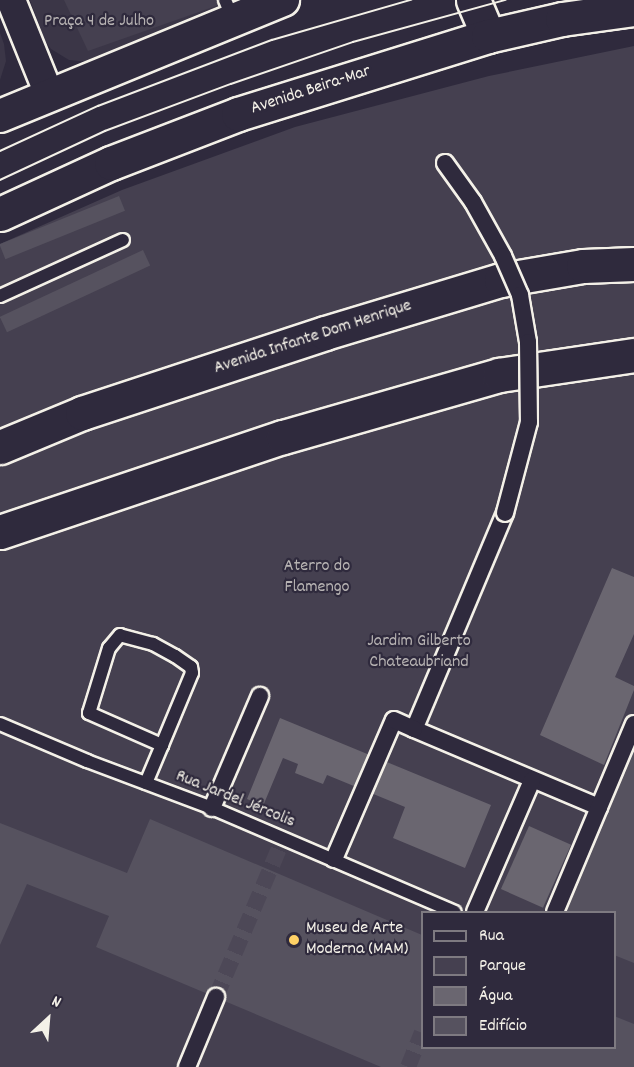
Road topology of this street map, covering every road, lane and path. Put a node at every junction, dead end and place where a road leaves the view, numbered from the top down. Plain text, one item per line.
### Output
1 (11, 0) edge
2 (283, 0) edge
3 (473, 0) edge
4 (634, 9) edge
5 (229, 10) edge
6 (488, 36) junction
7 (49, 94) junction
8 (0, 116) edge
9 (445, 163) dead end
10 (0, 214) edge
11 (123, 240) dead end
12 (628, 262) edge
13 (0, 296) edge
14 (634, 355) edge
15 (0, 447) edge
16 (0, 532) edge
17 (260, 696) dead end
18 (0, 724) edge
19 (634, 724) edge
20 (414, 729) junction
21 (162, 745) junction
22 (532, 780) junction
23 (146, 783) junction
24 (598, 807) junction
25 (212, 808) junction
26 (334, 859) junction
27 (453, 911) edge
28 (475, 911) edge
29 (555, 911) edge
30 (216, 998) tunnel mouth
31 (187, 1067) edge

1 - 7 street
2 - 5 main road
3 - 6 main road
4 - 6 main road, Avenida Beira-Mar
5 - 7 main road
6 - 10 main road, Avenida Beira-Mar
7 - 8 main road
9 - 20 street, bridge
11 - 13 lane
12 - 15 main road, Avenida Infante Dom Henrique
14 - 16 main road
17 - 25 street
18 - 23 lane, Rua Jardel Jércolis
19 - 24 street
20 - 22 street
20 - 26 street
21 - 21 lane
21 - 23 lane
22 - 24 street
22 - 28 street
23 - 25 lane, Rua Jardel Jércolis
24 - 29 street
25 - 26 lane, Rua Jardel Jércolis
26 - 27 lane, Rua Jardel Jércolis
30 - 31 street

